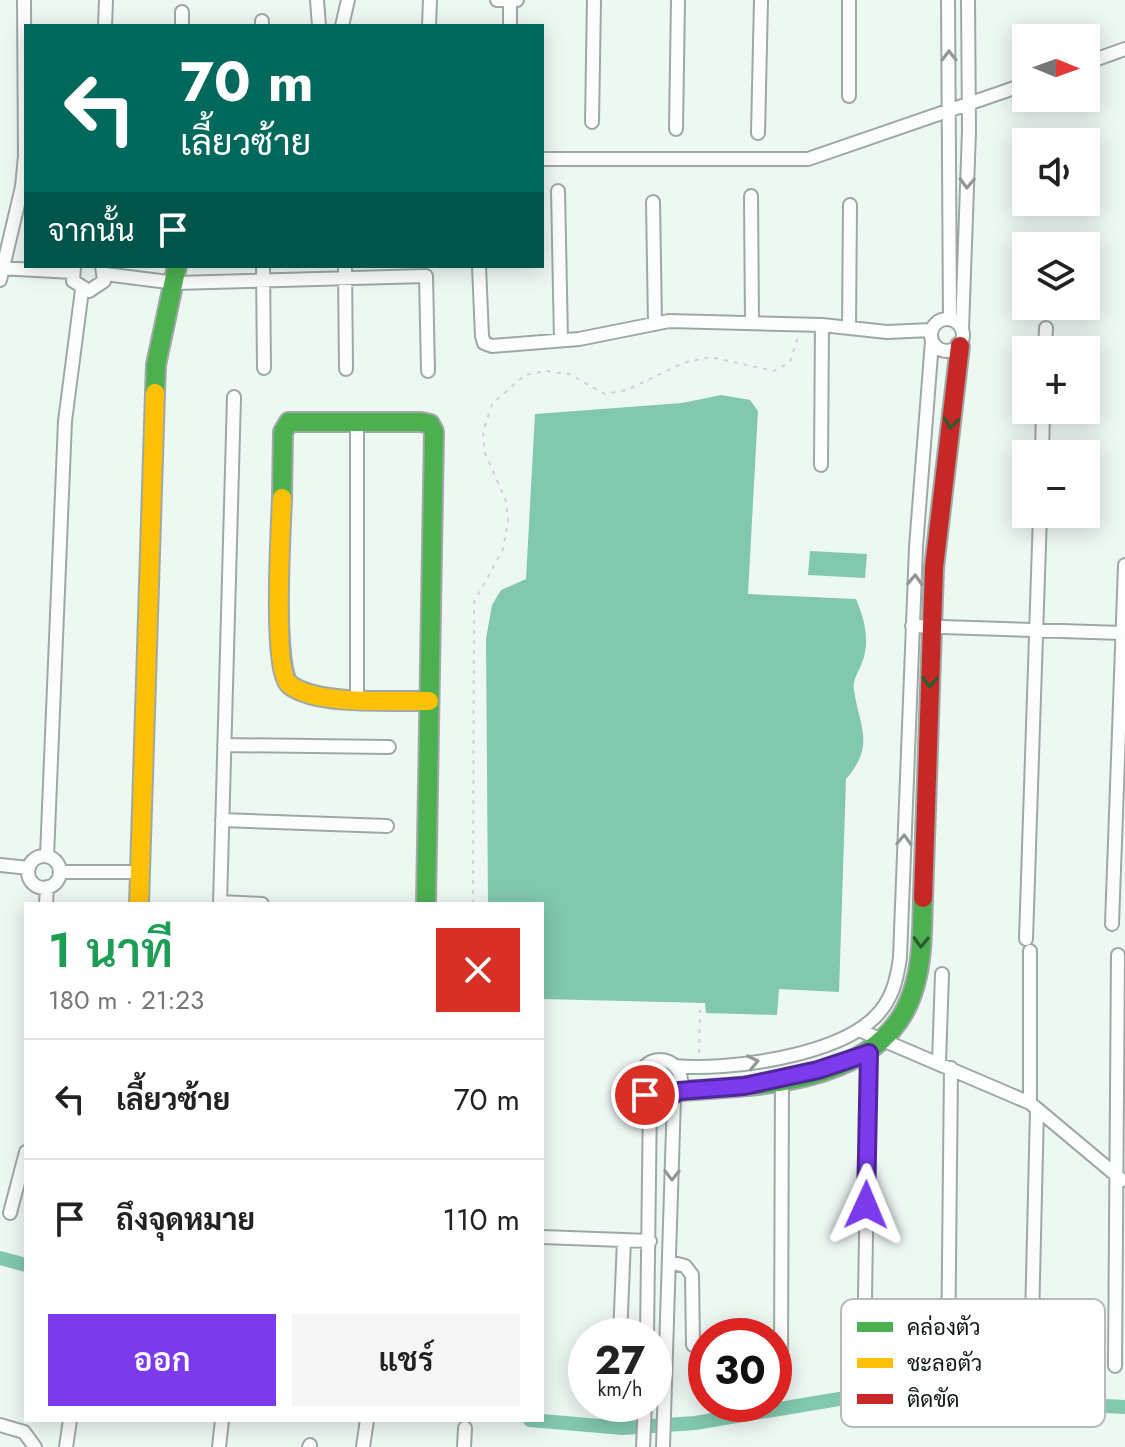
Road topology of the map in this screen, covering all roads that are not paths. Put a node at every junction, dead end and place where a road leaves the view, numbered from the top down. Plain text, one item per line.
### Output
1 (24, 0) edge
2 (106, 0) edge
3 (317, 0) edge
4 (348, 0) edge
5 (430, 0) edge
6 (497, 0) edge
7 (510, 0) edge
8 (517, 0) edge
9 (594, 0) edge
10 (678, 0) edge
11 (761, 0) edge
12 (849, 0) edge
13 (948, 0) edge
14 (968, 0) edge
15 (182, 12) dead end
16 (24, 24) edge
17 (105, 24) edge
18 (182, 24) edge
19 (319, 24) edge
20 (342, 24) edge
21 (429, 24) edge
22 (510, 24) edge
23 (1125, 49) edge
24 (1100, 58) edge
25 (1012, 89) edge
26 (849, 96) dead end
27 (969, 105) junction
28 (949, 113) junction
29 (592, 122) dead end
30 (676, 129) dead end
31 (758, 133) dead end
32 (544, 159) edge
33 (24, 166) edge
34 (558, 191) dead end
35 (751, 196) dead end
36 (653, 202) dead end
37 (850, 205) dead end
38 (263, 268) edge
39 (479, 268) edge
40 (73, 269) edge
41 (104, 270) edge
42 (426, 271) edge
43 (1, 272) edge
44 (345, 272) edge
45 (176, 274) edge
46 (263, 282) junction
47 (82, 290) junction
48 (950, 319) junction
49 (752, 323) junction
50 (655, 324) junction
51 (822, 325) junction
52 (849, 328) junction
53 (1046, 328) dead end
54 (932, 336) junction
55 (1046, 336) edge
56 (961, 338) junction
57 (561, 340) junction
58 (264, 368) dead end
59 (346, 369) dead end
60 (428, 371) dead end
61 (234, 397) dead end
62 (357, 422) junction
63 (821, 465) dead end
64 (1040, 528) edge
65 (1125, 565) edge
66 (932, 625) junction
67 (912, 626) junction
68 (1036, 628) junction
69 (1122, 633) junction
70 (357, 699) junction
71 (429, 701) junction
72 (224, 745) junction
73 (389, 747) dead end
74 (905, 812) junction
75 (926, 813) junction
76 (222, 820) junction
77 (387, 826) dead end
78 (47, 856) junction
79 (0, 865) edge
80 (29, 868) junction
81 (60, 872) junction
82 (139, 872) junction
83 (47, 887) junction
84 (46, 902) edge
85 (139, 902) edge
86 (220, 902) edge
87 (426, 902) edge
88 (1112, 924) dead end
89 (1118, 955) dead end
90 (942, 974) dead end
91 (859, 1030) junction
92 (876, 1047) junction
93 (945, 1065) junction
94 (675, 1066) junction
95 (782, 1078) junction
96 (676, 1094) junction
97 (650, 1099) junction
98 (1033, 1106) junction
99 (24, 1160) edge
100 (1122, 1180) edge
101 (10, 1213) dead end
102 (544, 1237) edge
103 (624, 1240) junction
104 (650, 1241) junction
105 (670, 1262) junction
106 (866, 1299) edge
107 (947, 1299) edge
108 (1031, 1299) edge
109 (621, 1318) edge
110 (647, 1318) edge
111 (668, 1318) edge
112 (693, 1318) edge
113 (781, 1318) edge
114 (1115, 1366) dead end
115 (70, 1422) edge
116 (222, 1422) edge
117 (644, 1422) edge
118 (664, 1422) edge
119 (0, 1425) edge
120 (367, 1426) edge
121 (465, 1428) dead end
122 (35, 1447) edge
123 (66, 1447) edge
124 (219, 1447) edge
125 (363, 1447) edge
126 (464, 1447) edge
127 (643, 1447) edge
128 (663, 1447) edge

1 - 16 street
2 - 17 street
3 - 19 street
4 - 20 street
5 - 21 street
6 - 7 street
7 - 8 street
7 - 22 street
9 - 29 street
10 - 30 street
11 - 31 street
12 - 26 street
28 -> 13 street
14 - 27 street
15 - 18 street
23 - 24 street
25 - 27 street
27 - 28 street
27 -> 56 street
28 - 32 street
28 - 48 street
33 - 43 street
34 - 57 street
35 - 49 street
36 - 50 street
37 - 52 street
38 - 46 street
39 - 57 street
40 - 43 street
40 - 47 street
41 - 45 street
41 - 47 street
42 - 44 street
42 - 60 street
44 - 46 street
44 - 59 street
45 - 46 street
45 - 82 street
46 - 58 street
47 - 78 street
48 - 54 street
48 - 56 street
49 - 50 street
49 - 51 street
50 - 57 street
51 - 52 street
51 - 63 street
52 - 54 street
53 - 55 street
54 - 56 street
67 -> 54 street
56 -> 66 street
61 - 72 street
62 - 70 street
62 - 70 street
62 - 71 street
64 - 68 street
65 - 69 street
66 - 67 street
66 - 68 street
66 -> 75 street
67 - 74 street
68 - 69 street
68 - 98 street
69 - 88 street
70 - 71 street
71 - 87 street
72 - 73 street
72 - 76 street
74 - 75 street
91 -> 74 street
75 -> 92 street
76 - 77 street
76 - 86 street
78 - 80 street
78 - 81 street
79 - 80 street
80 - 83 street
81 - 82 street
81 - 83 street
82 - 85 street
83 - 84 street
89 - 100 street
90 - 93 street
91 - 92 street
94 -> 91 street
92 - 93 street
92 - 95 street
92 - 106 street
93 - 98 street
93 - 107 street
94 - 96 street
94 - 97 street
95 - 96 street
95 - 113 street
96 - 97 street
96 -> 105 street
97 - 104 street
98 - 100 street
98 - 108 street
99 - 101 street
100 - 114 street
102 - 103 street
103 - 104 street
103 - 109 street
104 - 110 street
105 - 111 street
105 - 112 street
115 - 123 street
116 - 124 street
117 - 127 street
118 - 128 street
119 - 122 street
120 - 125 street
121 - 126 street

